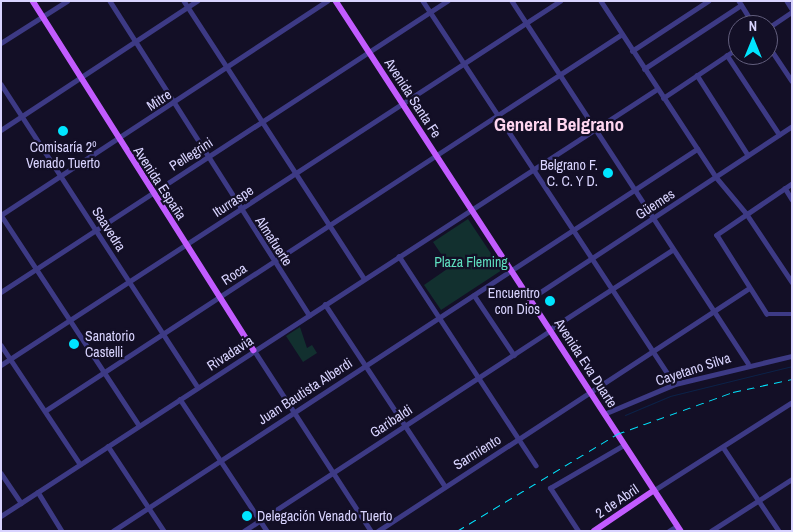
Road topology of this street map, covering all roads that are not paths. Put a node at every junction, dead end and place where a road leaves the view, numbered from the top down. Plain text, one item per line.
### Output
1 (33, 1) edge
2 (67, 1) edge
3 (110, 1) edge
4 (184, 1) edge
5 (197, 1) edge
6 (327, 1) edge
7 (336, 1) edge
8 (422, 1) edge
9 (447, 1) edge
10 (512, 1) edge
11 (560, 1) edge
12 (708, 1) edge
13 (787, 1) edge
14 (604, 2) edge
15 (740, 3) edge
16 (188, 7) junction
17 (792, 10) edge
18 (430, 12) junction
19 (748, 15) edge
20 (43, 16) junction
21 (778, 20) edge
22 (526, 23) junction
23 (622, 34) junction
24 (136, 41) junction
25 (1, 43) edge
26 (632, 51) junction
27 (368, 54) junction
28 (727, 55) joint
29 (778, 61) edge
30 (464, 64) junction
31 (228, 68) junction
32 (644, 69) junction
33 (560, 75) junction
34 (697, 75) junction
35 (83, 76) junction
36 (792, 81) edge
37 (1, 84) edge
38 (657, 89) junction
39 (662, 98) junction
40 (174, 104) junction
41 (402, 104) junction
42 (23, 116) junction
43 (498, 116) junction
44 (262, 121) junction
45 (792, 126) edge
46 (1, 130) edge
47 (594, 130) junction
48 (780, 134) junction
49 (119, 138) junction
50 (697, 149) junction
51 (748, 155) junction
52 (436, 156) junction
53 (207, 157) junction
54 (532, 170) junction
55 (296, 174) junction
56 (61, 176) junction
57 (716, 177) junction
58 (792, 184) edge
59 (785, 188) junction
60 (634, 191) junction
61 (151, 193) junction
62 (792, 199) edge
63 (470, 209) junction
64 (240, 210) junction
65 (746, 213) junction
66 (1, 215) edge
67 (652, 219) junction
68 (330, 225) junction
69 (96, 230) junction
70 (573, 230) junction
71 (186, 246) junction
72 (672, 250) junction
73 (399, 256) junction
74 (592, 258) junction
75 (274, 261) junction
76 (37, 268) junction
77 (792, 268) edge
78 (511, 270) junction
79 (786, 272) junction
80 (364, 278) junction
81 (130, 281) junction
82 (792, 282) edge
83 (749, 288) junction
84 (612, 289) junction
85 (1, 292) edge
86 (474, 295) junction
87 (219, 297) junction
88 (530, 299) junction
89 (326, 304) junction
90 (713, 312) junction
91 (792, 314) edge
92 (309, 315) junction
93 (438, 318) junction
94 (70, 321) junction
95 (549, 330) junction
96 (164, 333) junction
97 (1, 344) edge
98 (254, 350) junction
99 (653, 352) junction
100 (514, 355) junction
101 (792, 356) edge
102 (11, 359) junction
103 (748, 363) junction
104 (1, 365) edge
105 (365, 365) junction
106 (104, 372) junction
107 (478, 379) junction
108 (675, 384) junction
109 (198, 386) junction
110 (590, 393) junction
111 (180, 399) junction
112 (792, 402) edge
113 (45, 410) junction
114 (294, 413) junction
115 (604, 414) junction
116 (139, 425) junction
117 (405, 425) junction
118 (518, 440) junction
119 (624, 445) junction
120 (108, 446) junction
121 (723, 447) junction
122 (220, 460) junction
123 (80, 464) junction
124 (536, 465) dead end
125 (1, 473) edge
126 (332, 473) junction
127 (792, 479) edge
128 (445, 486) junction
129 (654, 491) junction
130 (38, 492) junction
131 (758, 500) junction
132 (21, 503) junction
133 (148, 508) junction
134 (1, 516) edge
135 (260, 520) junction
136 (679, 528) edge
137 (62, 531) edge
138 (112, 531) edge
139 (164, 531) edge
140 (244, 531) edge
141 (267, 531) edge
142 (371, 531) edge
143 (378, 531) edge
144 (578, 531) edge
145 (594, 531) edge
146 (669, 531) edge
147 (711, 531) edge
148 (779, 531) edge

1 - 20 main road, Avenida España
2 - 20 street
3 - 24 street, Almafuerte
4 - 16 street
5 - 16 street
6 - 31 street, Mitre
7 - 27 main road, Avenida Santa Fe
8 - 18 street
9 - 18 street, Pellegrini
10 - 22 street
11 - 22 street, Iturraspe
12 - 26 street
13 - 17 street
14 - 23 street
15 - 19 street
15 - 32 street
16 - 24 street
16 - 31 street
17 - 21 street
18 - 27 street, Pellegrini
18 - 30 street
20 - 25 street
20 - 35 main road, Avenida España
22 - 30 street, Iturraspe
22 - 33 street
23 - 26 street
23 - 33 street, Roca
24 - 35 street
24 - 40 street, Almafuerte
26 - 32 street
27 - 41 main road, Avenida Santa Fe
27 - 44 street, Pellegrini
28 - 34 street
28 - 48 street
29 - 36 street
30 - 41 street, Iturraspe
30 - 43 street
31 - 40 street, Mitre
31 - 44 street
32 - 38 street
33 - 43 street, Roca
33 - 47 street
34 - 39 street
34 - 51 street
35 - 42 street
35 - 49 main road, Avenida España
37 - 42 street, Saavedra
38 - 39 street
38 - 47 street, Rivadavia
39 - 50 street
40 - 49 street, Mitre
40 - 53 street, Almafuerte
41 - 52 main road, Avenida Santa Fe
41 - 55 street, Iturraspe
42 - 46 street
42 - 56 street, Saavedra
43 - 52 street, Roca
43 - 54 street
44 - 53 street, Pellegrini
44 - 55 street
45 - 48 street, Güemes
47 - 54 street, Rivadavia
47 - 60 street
48 - 51 street, Güemes
49 - 56 street, Mitre
49 - 61 main road, Avenida España
50 - 57 street
50 - 60 street, Juan Bautista Alberdi
51 - 57 street, Güemes
52 - 63 main road, Avenida Santa Fe
52 - 68 street, Roca
53 - 61 street, Pellegrini
53 - 64 street, Almafuerte
54 - 63 street, Rivadavia
54 - 70 street
55 - 64 street, Iturraspe
55 - 68 street
56 - 66 street, Mitre
56 - 69 street, Saavedra
57 - 65 street
57 - 67 street, Güemes
58 - 59 street
59 - 62 street
59 - 65 street
60 - 67 street
60 - 70 street, Juan Bautista Alberdi
61 - 69 street, Pellegrini
61 - 71 main road, Avenida España
63 - 73 street, Rivadavia
63 - 78 main road, Avenida Eva Duarte
64 - 71 street, Iturraspe
64 - 75 street, Almafuerte
65 - 79 street
65 - 83 street
66 - 76 street
67 - 72 street
67 - 74 street, Güemes
68 - 75 street, Roca
68 - 80 street
69 - 76 street, Pellegrini
69 - 81 street, Saavedra
70 - 74 street
70 - 78 street, Juan Bautista Alberdi
71 - 81 street, Iturraspe
71 - 87 main road, Avenida España
72 - 84 street, Garibaldi
72 - 90 street
73 - 80 street, Rivadavia
73 - 93 street
74 - 84 street
74 - 88 street, Güemes
75 - 87 street, Roca
75 - 92 street, Almafuerte
76 - 85 street, Pellegrini
76 - 94 street
77 - 79 street
78 - 86 street, Juan Bautista Alberdi
78 - 88 main road, Avenida Eva Duarte
79 - 82 street
80 - 89 street, Rivadavia
81 - 94 street, Iturraspe
81 - 96 street, Saavedra
83 - 90 street, Sarmiento
83 - 91 street
84 - 95 street, Garibaldi
84 - 99 street
86 - 93 street, Juan Bautista Alberdi
86 - 100 street
87 - 96 street, Roca
87 - 98 main road, Avenida España
88 - 95 main road, Avenida Eva Duarte
89 - 92 street, Rivadavia
89 - 105 street
90 - 99 street, Sarmiento
90 - 103 street
92 - 98 street, Rivadavia
93 - 105 street, Juan Bautista Alberdi
93 - 107 street
94 - 102 street, Iturraspe
94 - 106 street
95 - 100 street, Garibaldi
95 - 110 main road, Avenida Eva Duarte
96 - 106 street, Roca
96 - 109 street, Saavedra
97 - 102 street
98 - 109 street, Rivadavia
98 - 114 street
99 - 108 street
99 - 110 street, Sarmiento
100 - 107 street, Garibaldi
101 - 103 street, Cayetano Silva
102 - 104 street, Iturraspe
102 - 113 street
103 - 108 street, Cayetano Silva
105 - 114 street, Juan Bautista Alberdi
105 - 117 street
106 - 113 street, Roca
106 - 116 street
107 - 117 street, Garibaldi
107 - 118 street
108 - 115 street, Cayetano Silva
109 - 111 street, Rivadavia
110 - 115 main road, Avenida Eva Duarte
110 - 118 street, Sarmiento
111 - 116 street, Rivadavia
111 - 122 street
112 - 121 street
113 - 123 street
114 - 122 street, Juan Bautista Alberdi
114 - 126 street
115 - 119 main road, Avenida Eva Duarte
116 - 120 street, Rivadavia
117 - 126 street, Garibaldi
117 - 128 street
118 - 124 street
118 - 128 street, Sarmiento
119 - 129 main road, Avenida Eva Duarte
119 - 144 street
120 - 123 street, Rivadavia
120 - 133 street
121 - 129 street
121 - 131 street
122 - 133 street, Juan Bautista Alberdi
122 - 135 street
123 - 130 street, Rivadavia
125 - 132 street
126 - 135 street, Garibaldi
126 - 142 street
127 - 131 street
128 - 143 street, Sarmiento
129 - 136 main road, Avenida Eva Duarte
129 - 145 main road, 2 de Abril
130 - 132 street, Rivadavia
130 - 137 street
131 - 147 street
131 - 148 street
132 - 134 street, Rivadavia
133 - 138 street, Juan Bautista Alberdi
133 - 139 street
135 - 140 street, Garibaldi
135 - 141 street
136 - 146 street

